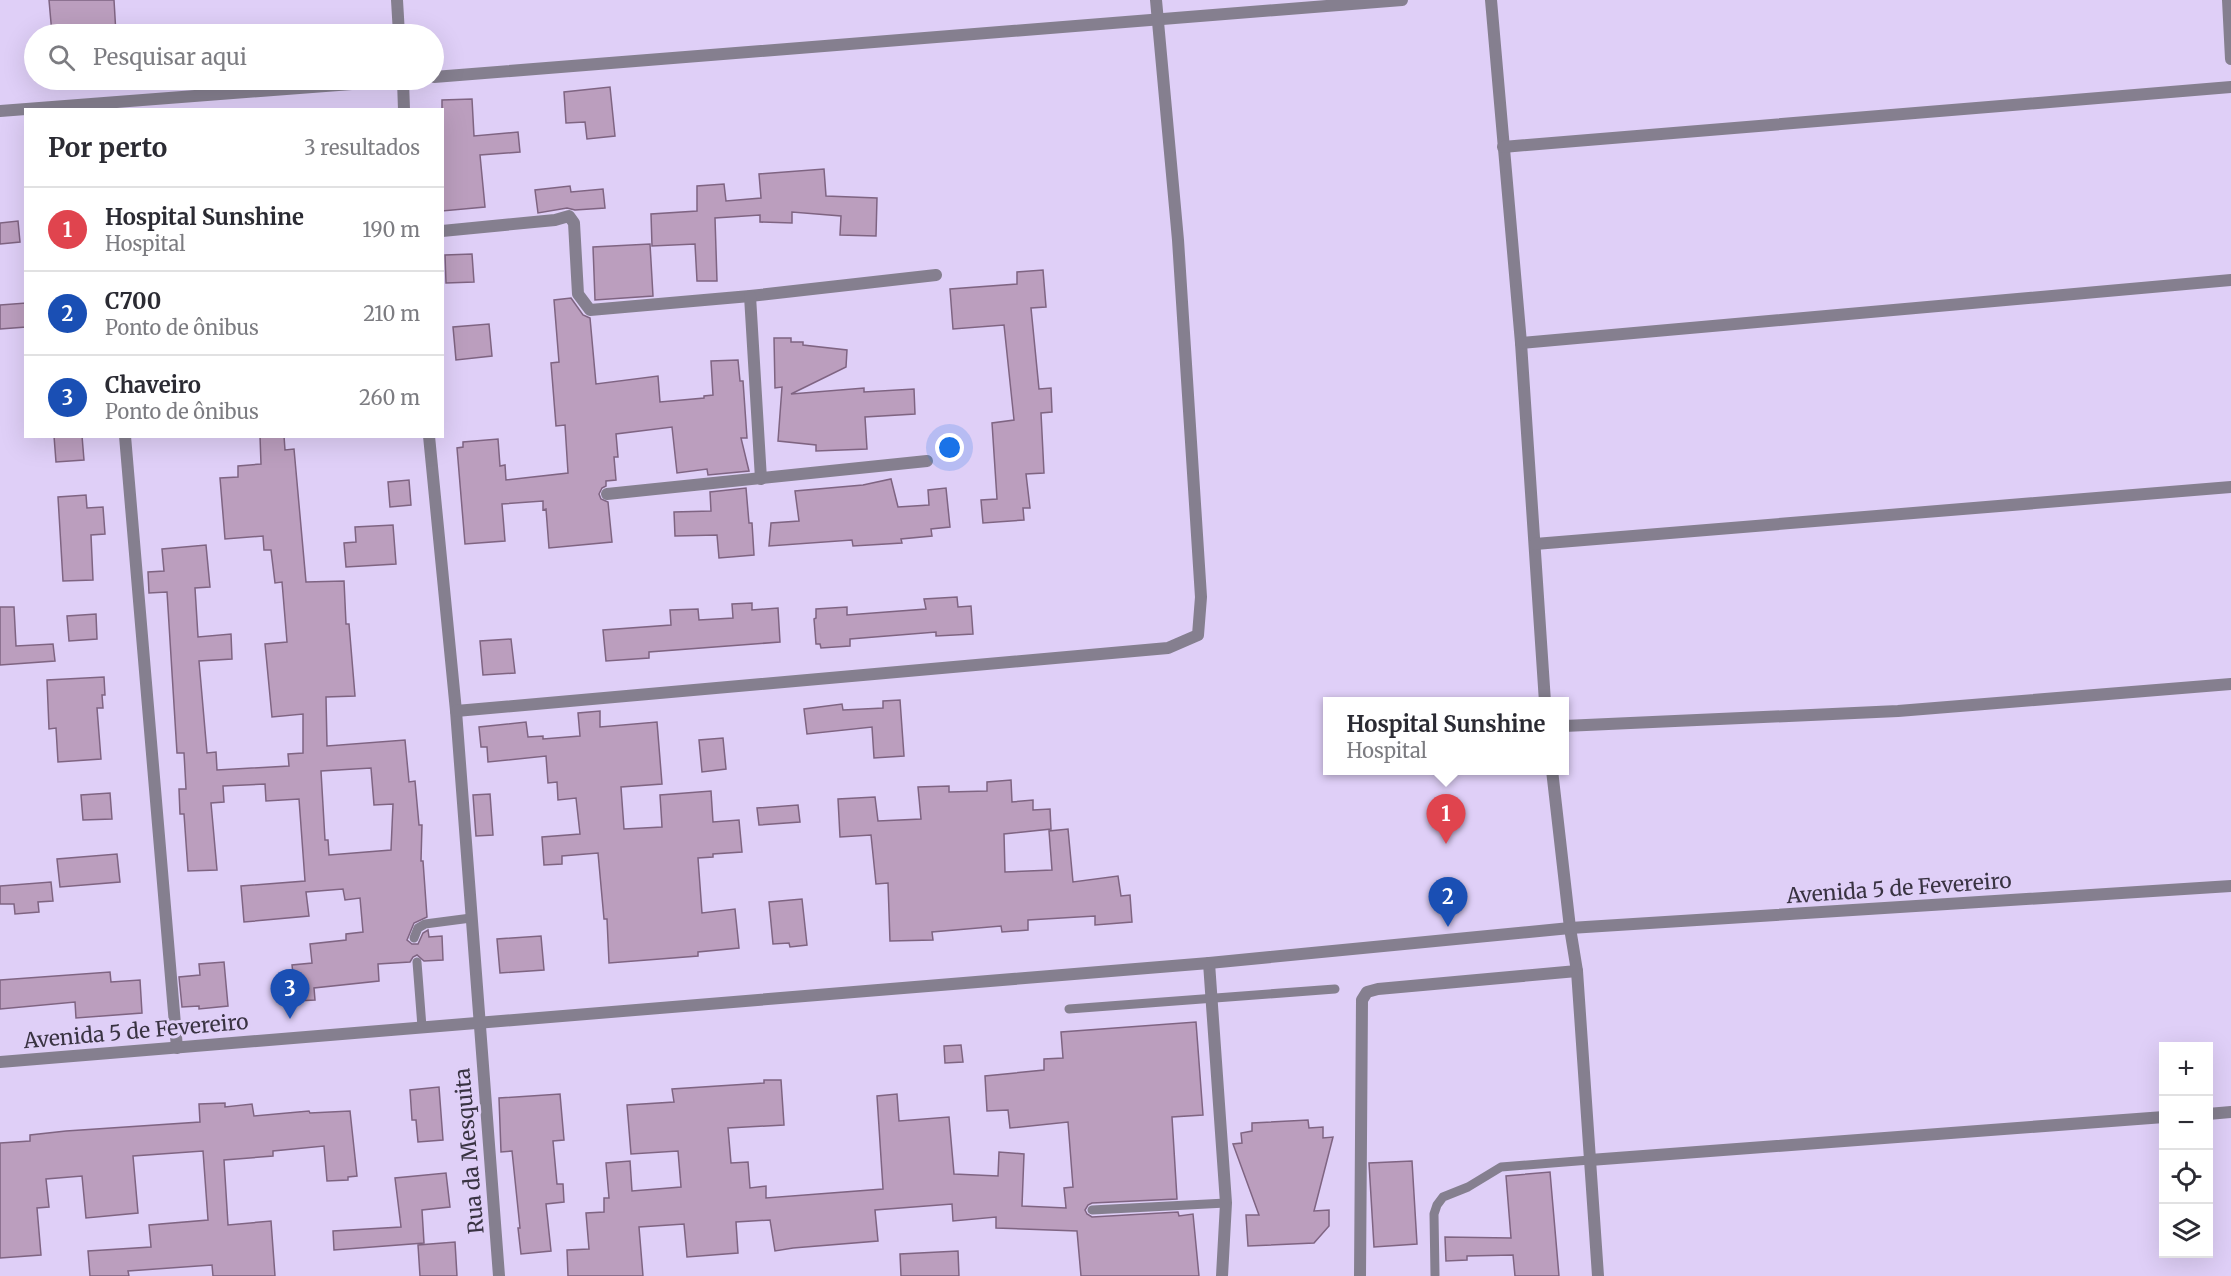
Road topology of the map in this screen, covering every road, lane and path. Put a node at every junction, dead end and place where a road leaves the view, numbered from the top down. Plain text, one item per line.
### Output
1 (397, 0) edge
2 (1156, 0) edge
3 (1402, 0) edge
4 (1491, 0) edge
5 (2228, 0) edge
6 (1157, 18) junction
7 (398, 24) edge
8 (2231, 58) edge
9 (444, 76) edge
10 (2231, 87) edge
11 (289, 90) edge
12 (403, 90) edge
13 (96, 107) edge
14 (72, 108) edge
15 (404, 108) edge
16 (24, 110) edge
17 (0, 111) edge
18 (1503, 147) junction
19 (444, 231) edge
20 (936, 275) dead end
21 (2231, 280) edge
22 (750, 296) junction
23 (1521, 343) junction
24 (124, 438) edge
25 (429, 438) edge
26 (927, 461) dead end
27 (761, 480) junction
28 (2231, 487) edge
29 (607, 494) dead end
30 (1535, 544) junction
31 (2231, 684) edge
32 (1545, 697) edge
33 (456, 711) junction
34 (1569, 726) edge
35 (1552, 775) edge
36 (2231, 886) edge
37 (471, 918) junction
38 (1570, 928) junction
39 (414, 938) dead end
40 (417, 962) dead end
41 (1209, 963) junction
42 (1577, 971) junction
43 (1335, 989) dead end
44 (1211, 997) junction
45 (1069, 1009) dead end
46 (478, 1023) junction
47 (422, 1027) junction
48 (177, 1048) junction
49 (0, 1062) edge
50 (2231, 1112) edge
51 (2213, 1114) edge
52 (2159, 1117) edge
53 (1590, 1160) junction
54 (1226, 1203) junction
55 (1092, 1210) dead end
56 (1435, 1275) edge
57 (499, 1276) edge
58 (1222, 1276) edge
59 (1360, 1276) edge
60 (1598, 1276) edge

1 - 7 street
2 - 6 street
3 - 6 street
4 - 18 street
5 - 8 street
6 - 9 street
6 - 33 street
10 - 18 street
11 - 13 street
12 - 15 street
13 - 14 street
16 - 17 street
18 - 23 street
19 - 22 street
20 - 22 street
21 - 23 street
22 - 27 street
23 - 30 street
24 - 48 street
25 - 33 street, Rua da Mesquita
26 - 27 street
27 - 29 street
28 - 30 street
30 - 32 street
31 - 34 street
33 - 37 street, Rua da Mesquita
35 - 38 street
36 - 38 street, Avenida 5 de Fevereiro
37 - 39 lane
37 - 46 street, Rua da Mesquita
38 - 41 street, Avenida 5 de Fevereiro
38 - 42 street
40 - 47 lane
41 - 44 street
41 - 46 street, Avenida 5 de Fevereiro
42 - 53 street
42 - 59 street
43 - 44 lane
44 - 45 lane
44 - 54 street
46 - 47 street, Avenida 5 de Fevereiro
46 - 57 street, Rua da Mesquita
47 - 48 street, Avenida 5 de Fevereiro
48 - 49 street, Avenida 5 de Fevereiro
50 - 51 street
52 - 53 street
53 - 56 lane
53 - 60 street
54 - 55 lane
54 - 58 street

